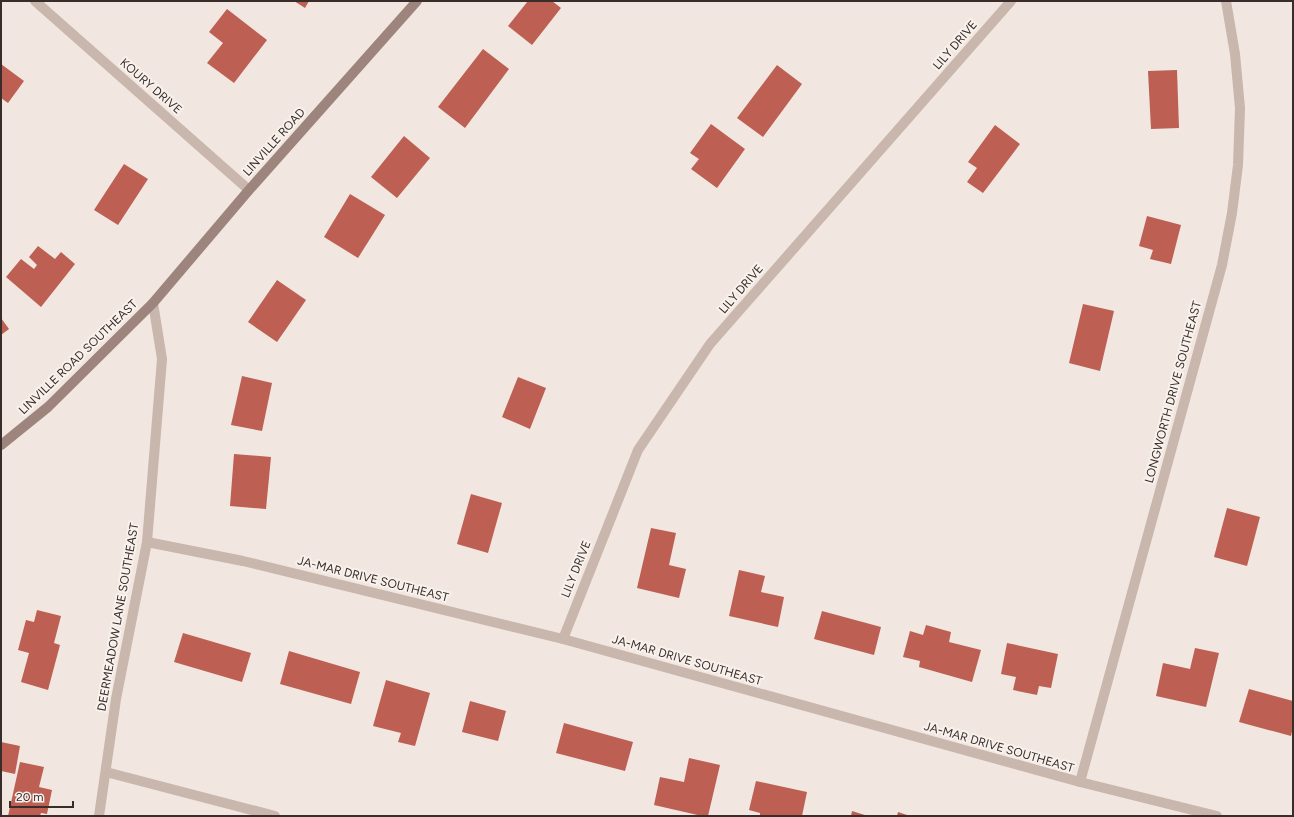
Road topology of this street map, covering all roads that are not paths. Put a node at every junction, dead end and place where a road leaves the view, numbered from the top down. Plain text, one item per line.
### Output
1 (35, 1) edge
2 (417, 1) edge
3 (1010, 1) edge
4 (1226, 1) edge
5 (249, 190) junction
6 (153, 303) junction
7 (1, 445) edge
8 (147, 542) junction
9 (563, 639) junction
10 (106, 772) junction
11 (1080, 782) junction
12 (99, 816) edge
13 (275, 816) edge
14 (1217, 816) edge

1 - 5 street, KOURY DRIVE
2 - 5 main road, LINVILLE ROAD
3 - 9 street, LILY DRIVE
4 - 11 street, LONGWORTH DRIVE SOUTHEAST
5 - 6 main road, LINVILLE ROAD
6 - 7 main road, LINVILLE ROAD SOUTHEAST
6 - 8 street, DEERMEADOW LANE SOUTHEAST
8 - 9 street, JA-MAR DRIVE SOUTHEAST
8 - 10 street, DEERMEADOW LANE SOUTHEAST
9 - 11 street, JA-MAR DRIVE SOUTHEAST
10 - 12 street, DEERMEADOW LANE SOUTHEAST
10 - 13 street
11 - 14 street, JA-MAR DRIVE SOUTHEAST

